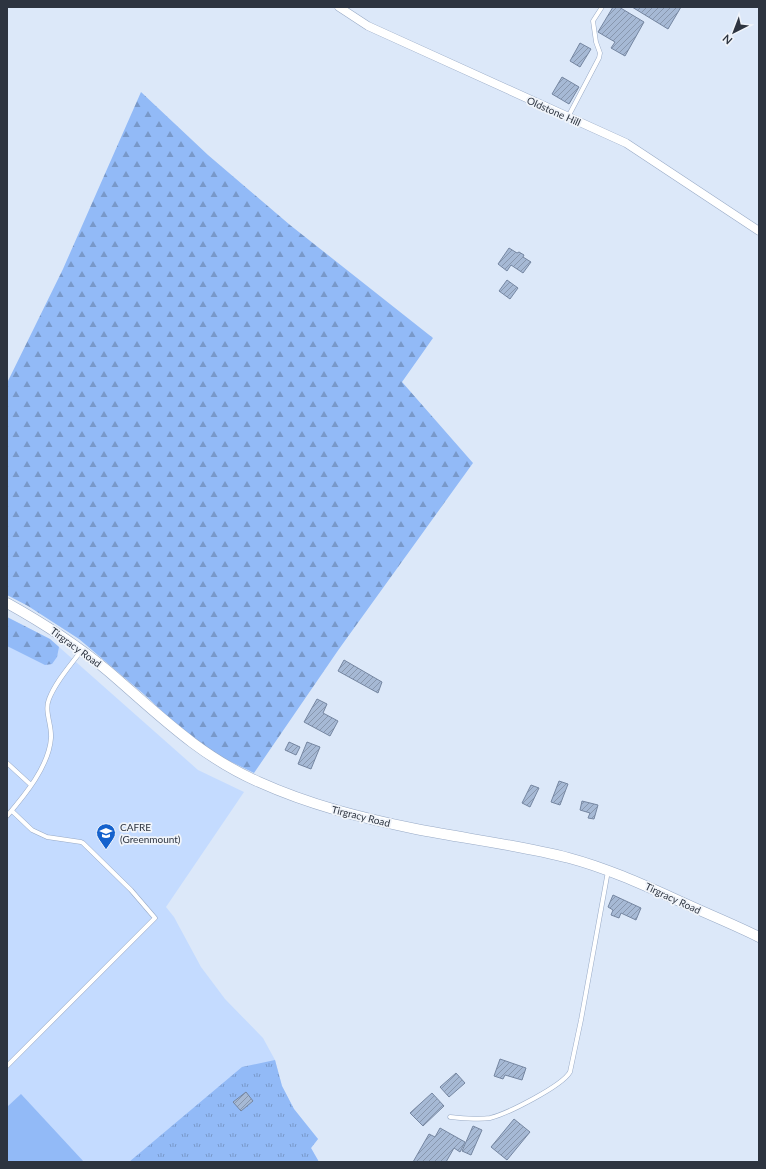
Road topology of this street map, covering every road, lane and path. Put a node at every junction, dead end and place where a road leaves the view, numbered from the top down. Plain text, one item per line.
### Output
1 (339, 7) edge
2 (602, 7) edge
3 (568, 117) junction
4 (759, 231) edge
5 (7, 603) edge
6 (82, 650) junction
7 (7, 763) edge
8 (31, 785) junction
9 (12, 811) junction
10 (7, 816) edge
11 (608, 870) junction
12 (759, 937) edge
13 (7, 1066) edge
14 (450, 1117) dead end

1 - 3 street, Oldstone Hill
2 - 3 lane
3 - 4 street, Oldstone Hill
5 - 6 street, Tirgracy Road
6 - 8 lane
6 - 11 street, Tirgracy Road
7 - 8 lane
8 - 9 lane
9 - 10 lane
9 - 13 lane
11 - 12 street, Tirgracy Road
11 - 14 lane

